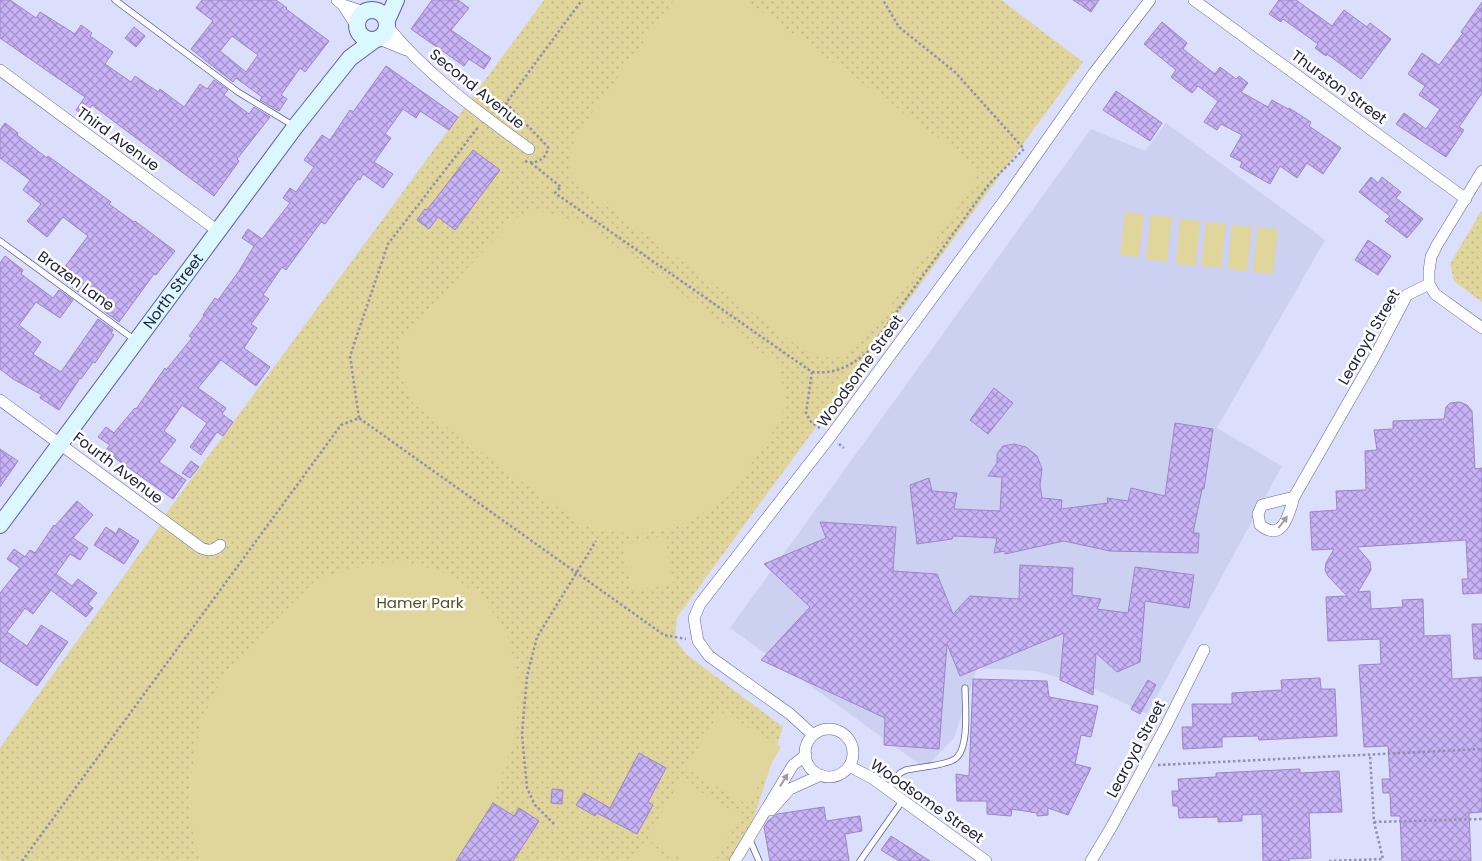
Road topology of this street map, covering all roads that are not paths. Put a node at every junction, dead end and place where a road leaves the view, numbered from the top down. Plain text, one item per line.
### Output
1 (115, 0) edge
2 (396, 0) edge
3 (1150, 0) edge
4 (1194, 0) edge
5 (340, 2) edge
6 (374, 23) edge
7 (0, 70) edge
8 (296, 127) junction
9 (526, 154) road end
10 (1482, 171) edge
11 (1466, 198) junction
12 (218, 231) junction
13 (0, 241) edge
14 (1429, 284) junction
15 (1482, 328) edge
16 (137, 342) junction
17 (0, 400) edge
18 (61, 443) junction
19 (1294, 497) dead end
20 (0, 524) edge
21 (220, 545) dead end
22 (1204, 650) dead end
23 (965, 688) dead end
24 (813, 735) junction
25 (806, 755) junction
26 (849, 766) junction
27 (821, 775) junction
28 (888, 789) junction
29 (903, 800) junction
30 (748, 836) junction
31 (735, 861) edge
32 (758, 861) edge
33 (860, 861) edge
34 (986, 861) edge
35 (1092, 861) edge

1 - 8 lane
2 - 6 main road, North Street
3 - 24 street, Woodsome Street
4 - 11 street, Thurston Street
5 - 6 street, Second Avenue
5 - 6 street, Second Avenue
6 - 8 main road, North Street
6 - 9 street, Second Avenue
7 - 12 street, Third Avenue
8 - 12 main road, North Street
10 - 11 street
11 - 14 street
12 - 16 main road, North Street
13 - 16 lane, Brazen Lane
14 - 15 street
14 - 19 street, Learoyd Street
16 - 18 main road, North Street
17 - 18 street, Fourth Avenue
18 - 20 main road, North Street
18 - 21 street, Fourth Avenue
22 - 35 street, Learoyd Street
23 - 28 lane
24 - 25 street
24 - 26 street
25 - 27 street
30 -> 25 street
26 - 27 street
26 - 28 street, Woodsome Street
27 - 30 street
28 - 29 street, Woodsome Street
29 - 33 lane
29 - 34 street, Woodsome Street
30 - 31 street
30 - 32 lane

